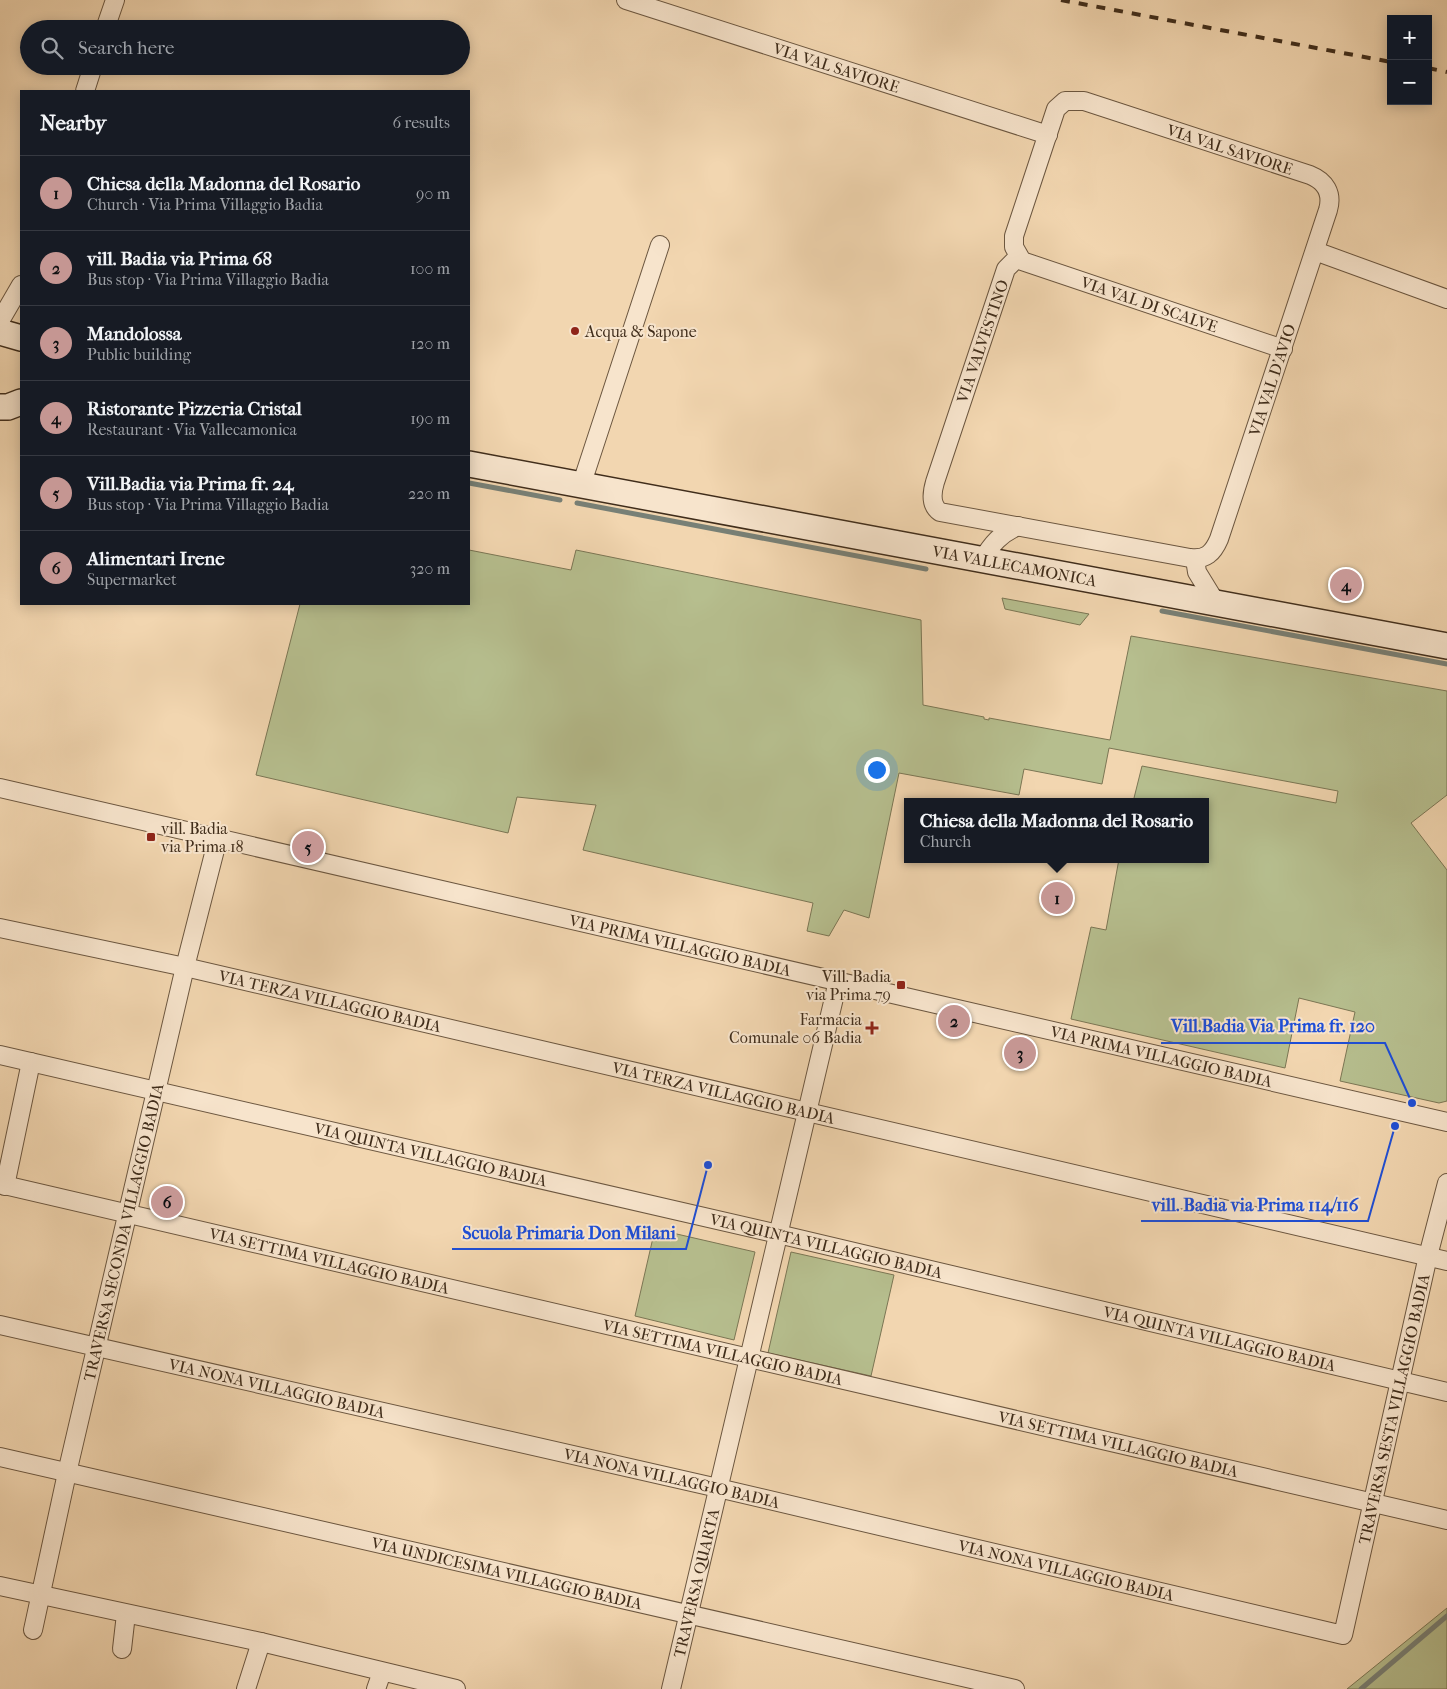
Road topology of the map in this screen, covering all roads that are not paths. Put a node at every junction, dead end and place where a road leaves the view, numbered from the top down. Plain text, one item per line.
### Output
1 (115, 0) edge
2 (626, 0) edge
3 (108, 20) edge
4 (90, 75) edge
5 (85, 90) edge
6 (1048, 135) junction
7 (1328, 190) joint
8 (660, 245) dead end
9 (1315, 250) junction
10 (1018, 257) junction
11 (20, 287) edge
12 (1447, 299) edge
13 (0, 321) edge
14 (0, 332) edge
15 (20, 338) edge
16 (1283, 349) junction
17 (470, 464) edge
18 (581, 486) junction
19 (1018, 526) junction
20 (1195, 559) junction
21 (982, 560) junction
22 (1216, 604) junction
23 (1447, 646) edge
24 (0, 788) edge
25 (218, 838) junction
26 (0, 928) edge
27 (185, 967) junction
28 (838, 981) junction
29 (0, 1055) edge
30 (31, 1062) junction
31 (157, 1091) junction
32 (807, 1113) junction
33 (1447, 1122) edge
34 (1447, 1183) edge
35 (3, 1185) edge
36 (128, 1214) junction
37 (778, 1234) junction
38 (1428, 1256) junction
39 (1447, 1261) edge
40 (0, 1325) edge
41 (97, 1347) junction
42 (749, 1358) junction
43 (1400, 1382) junction
44 (1447, 1392) edge
45 (0, 1457) edge
46 (67, 1473) junction
47 (718, 1488) junction
48 (1372, 1501) junction
49 (1447, 1520) edge
50 (0, 1586) edge
51 (41, 1596) junction
52 (126, 1614) junction
53 (690, 1614) junction
54 (33, 1630) dead end
55 (1343, 1635) joint
56 (261, 1642) junction
57 (122, 1649) dead end
58 (382, 1672) junction
59 (246, 1689) edge
60 (376, 1689) edge
61 (456, 1689) edge
62 (670, 1689) edge
63 (1015, 1689) edge

1 - 3 street
2 - 6 street, VIA VAL SAVIORE
4 - 5 street
6 - 7 street, VIA VAL SAVIORE
6 - 10 street
7 - 9 street, VIA VAL D'AVIO
8 - 18 street
9 - 12 street
9 - 16 street, VIA VAL D'AVIO
10 - 16 street, VIA VAL DI SCALVE
10 - 19 street, VIA VALVESTINO
11 - 13 street
14 - 15 main road
16 - 20 street, VIA VAL D'AVIO
17 - 18 main road, VIA VALLECAMONICA
18 - 21 main road, VIA VALLECAMONICA
19 - 20 street
19 - 21 street
20 - 22 street
21 - 22 main road, VIA VALLECAMONICA
22 - 23 main road, VIA VALLECAMONICA
24 - 25 street, VIA PRIMA VILLAGGIO BADIA
25 - 27 street, TRAVERSA SECONDA VILLAGGIO BADIA
25 - 28 street, VIA PRIMA VILLAGGIO BADIA
26 - 27 street, VIA TERZA VILLAGGIO BADIA
27 - 31 street, TRAVERSA SECONDA VILLAGGIO BADIA
27 - 32 street, VIA TERZA VILLAGGIO BADIA
28 - 32 street, TRAVERSA QUARTA
28 - 33 street, VIA PRIMA VILLAGGIO BADIA
29 - 30 street, VIA QUINTA VILLAGGIO BADIA
30 - 31 street, VIA QUINTA VILLAGGIO BADIA
30 - 35 street
31 - 36 street, TRAVERSA SECONDA VILLAGGIO BADIA
31 - 37 street, VIA QUINTA VILLAGGIO BADIA
32 - 37 street, TRAVERSA QUARTA
32 - 38 street, VIA TERZA VILLAGGIO BADIA
34 - 38 street, TRAVERSA SESTA VILLAGGIO BADIA
35 - 36 street, VIA SETTIMA VILLAGGIO BADIA
36 - 41 street, TRAVERSA SECONDA VILLAGGIO BADIA
36 - 42 street, VIA SETTIMA VILLAGGIO BADIA
37 - 42 street, TRAVERSA QUARTA
37 - 43 street, VIA QUINTA VILLAGGIO BADIA
38 - 39 street, VIA TERZA VILLAGGIO BADIA
38 - 43 street, TRAVERSA SESTA VILLAGGIO BADIA
40 - 41 street, VIA NONA VILLAGGIO BADIA
41 - 46 street, TRAVERSA SECONDA VILLAGGIO BADIA
41 - 47 street, VIA NONA VILLAGGIO BADIA
42 - 47 street, TRAVERSA QUARTA
42 - 48 street, VIA SETTIMA VILLAGGIO BADIA
43 - 44 street, VIA QUINTA VILLAGGIO BADIA
43 - 48 street, TRAVERSA SESTA VILLAGGIO BADIA
45 - 46 street, VIA UNDICESIMA VILLAGGIO BADIA
46 - 51 street, TRAVERSA SECONDA VILLAGGIO BADIA
46 - 53 street, VIA UNDICESIMA VILLAGGIO BADIA
47 - 53 street, TRAVERSA QUARTA
47 - 55 street, VIA NONA VILLAGGIO BADIA
48 - 49 street, VIA SETTIMA VILLAGGIO BADIA
48 - 55 street, TRAVERSA SESTA VILLAGGIO BADIA
50 - 51 street
51 - 52 street
51 - 54 street, TRAVERSA SECONDA VILLAGGIO BADIA
52 - 56 street
52 - 57 street
53 - 62 street, TRAVERSA QUARTA
53 - 63 street, VIA UNDICESIMA VILLAGGIO BADIA
56 - 58 street
56 - 59 street
58 - 60 street
58 - 61 street

